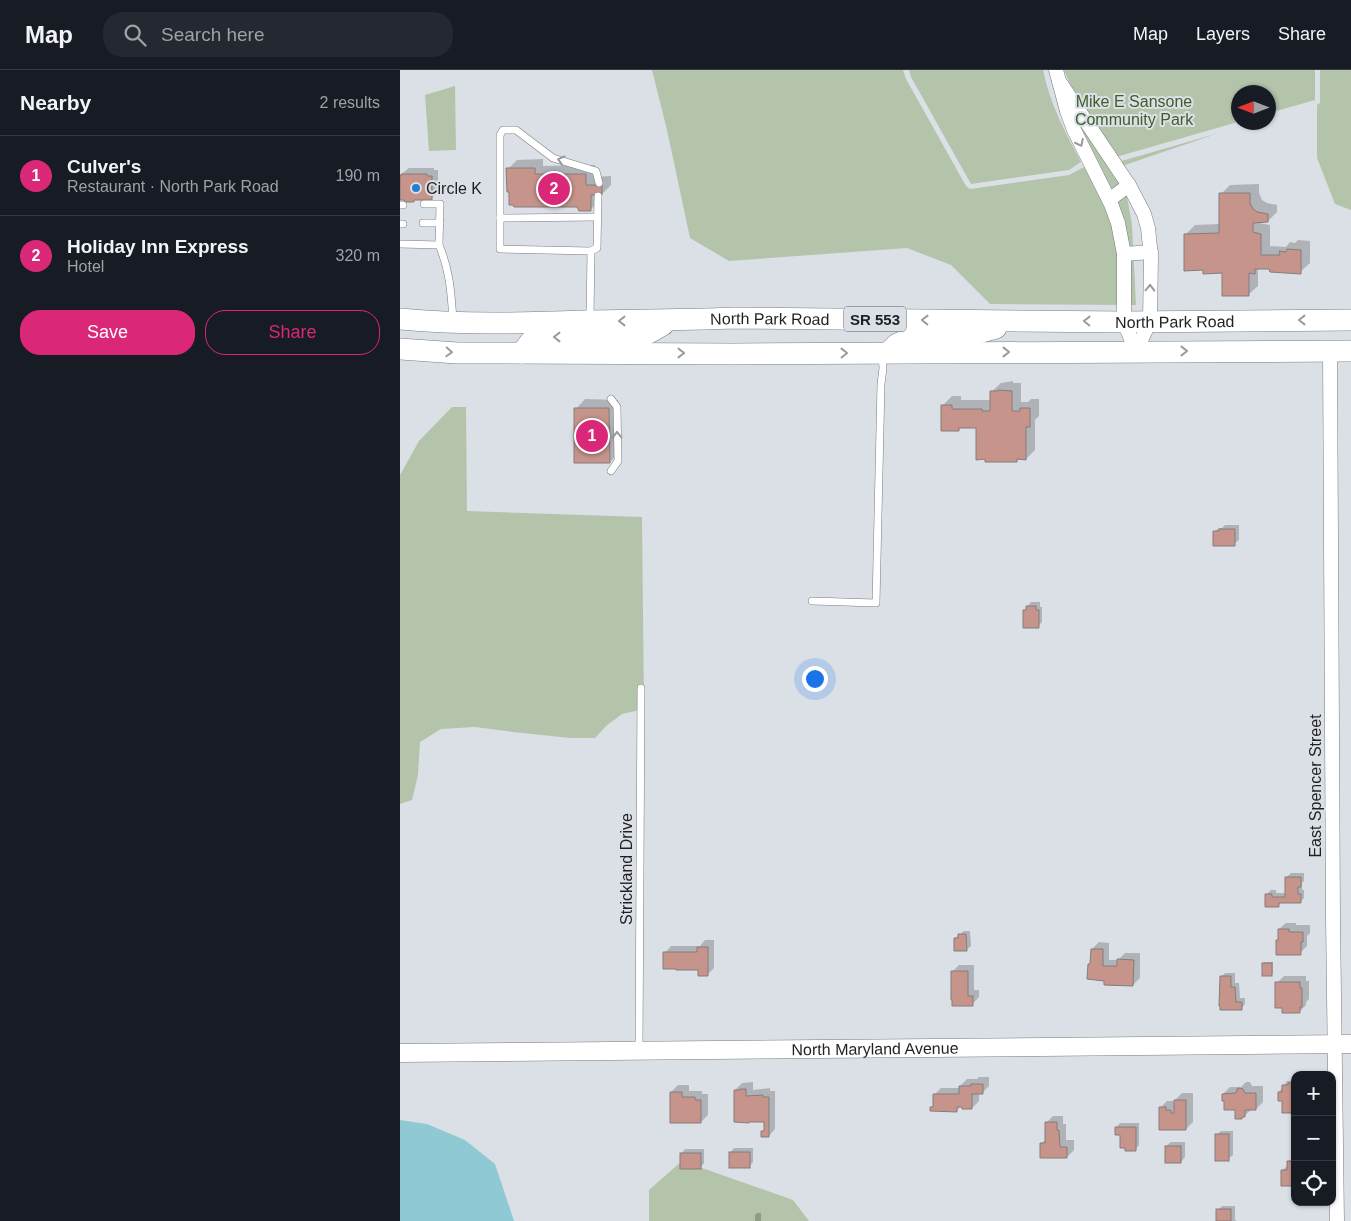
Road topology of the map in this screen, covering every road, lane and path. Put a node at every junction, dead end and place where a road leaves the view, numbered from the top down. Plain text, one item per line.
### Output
1 (1058, 75) edge
2 (599, 183) dead end
3 (1129, 185) junction
4 (598, 196) dead end
5 (1109, 200) junction
6 (424, 204) dead end
7 (597, 217) junction
8 (500, 218) junction
9 (440, 223) junction
10 (424, 224) dead end
11 (400, 244) edge
12 (440, 245) junction
13 (591, 252) junction
14 (1150, 252) junction
15 (1124, 254) junction
16 (400, 319) edge
17 (672, 320) junction
18 (1351, 320) edge
19 (590, 321) junction
20 (1020, 321) junction
21 (1150, 321) junction
22 (454, 322) junction
23 (1124, 322) junction
24 (400, 349) edge
25 (1136, 351) junction
26 (1341, 351) edge
27 (886, 352) junction
28 (522, 353) junction
29 (610, 399) dead end
30 (611, 471) dead end
31 (812, 601) dead end
32 (640, 688) dead end
33 (1343, 1044) edge
34 (639, 1050) junction
35 (400, 1053) edge
36 (1337, 1221) edge

1 - 3 street
1 -> 5 street
2 -> 8 lane
3 - 5 street
3 - 14 street
4 - 7 lane
5 - 15 street
6 - 9 lane
7 - 8 lane
7 - 13 lane
8 - 13 lane
9 - 10 lane
9 - 12 lane
11 - 12 lane
12 - 22 lane
13 - 19 lane
14 - 15 street
21 -> 14 street
15 - 23 street
16 - 22 main road, North Park Road / SR 553
17 -> 19 main road, North Park Road / SR 553
20 -> 17 main road, North Park Road / SR 553
17 -> 28 main road
18 -> 21 main road, North Park Road / SR 553
19 - 22 main road, North Park Road / SR 553
23 -> 20 main road, North Park Road / SR 553
20 - 27 main road
21 - 23 main road, North Park Road / SR 553
21 - 25 street
23 - 25 street
24 -> 28 main road, North Park Road / SR 553
25 -> 26 main road, North Park Road / SR 553
27 -> 25 main road, North Park Road / SR 553
26 - 33 street, East Spencer Street
28 -> 27 main road, North Park Road / SR 553
27 - 31 lane
30 -> 29 lane
32 - 34 lane, Strickland Drive
33 - 34 street, North Maryland Avenue
33 - 36 street, East Spencer Street
34 - 35 street, North Maryland Avenue

